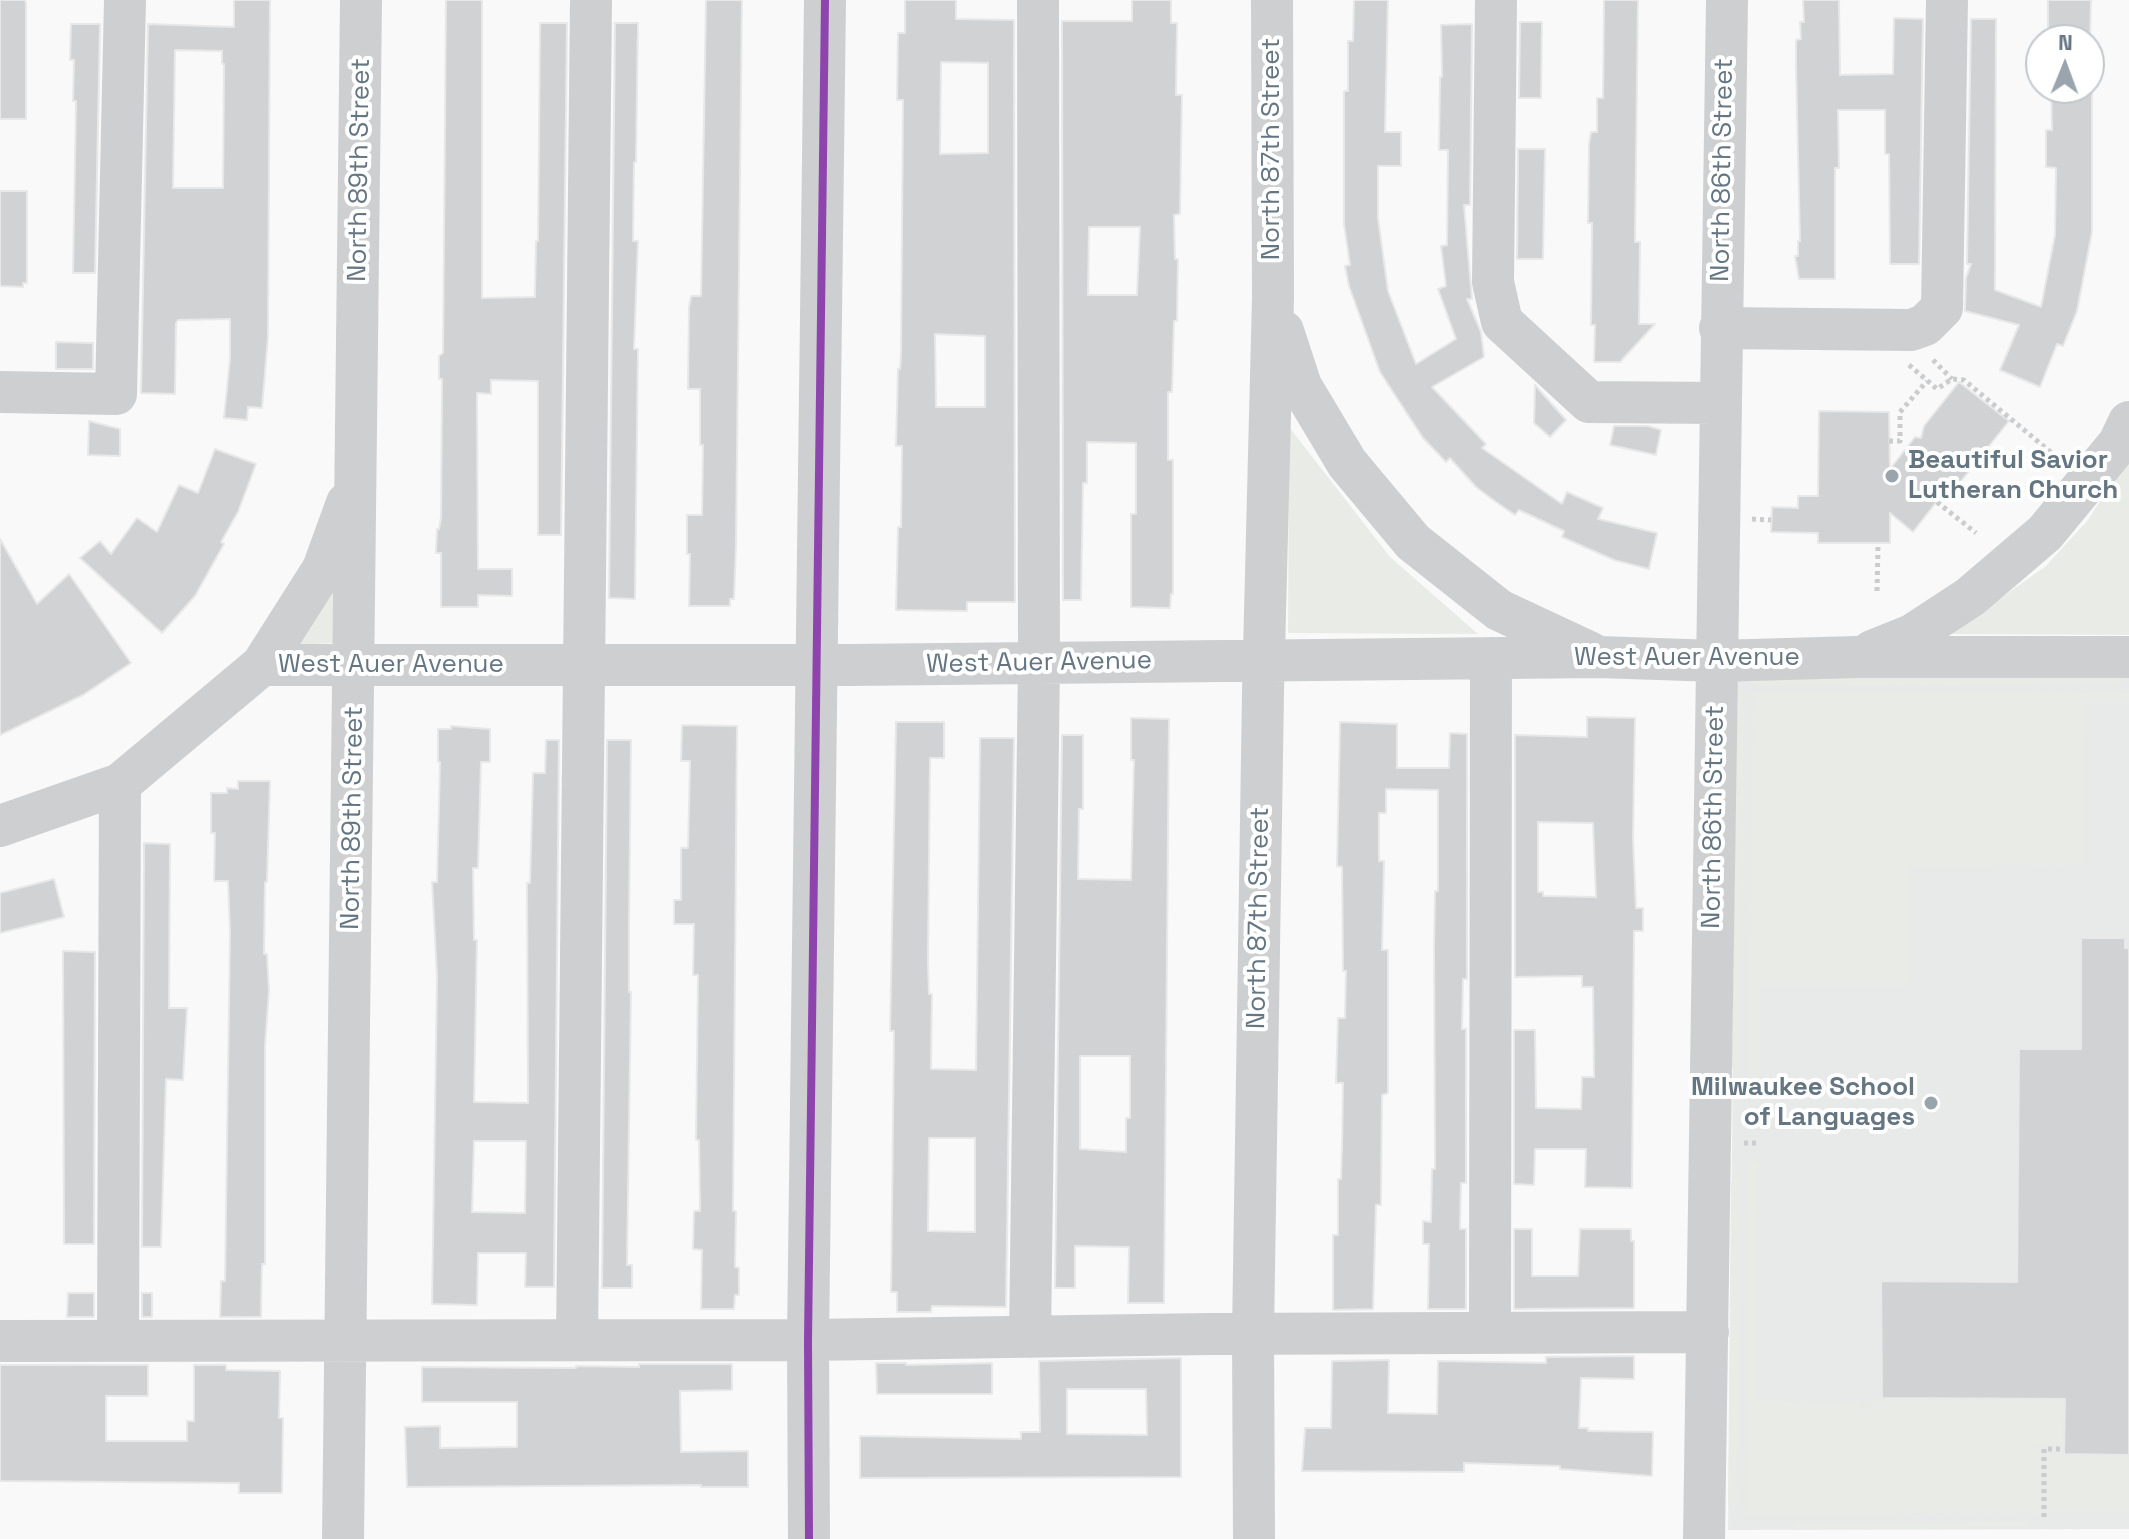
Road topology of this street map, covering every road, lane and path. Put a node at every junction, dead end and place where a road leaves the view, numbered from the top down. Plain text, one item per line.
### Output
1 (125, 0) edge
2 (361, 0) edge
3 (591, 0) edge
4 (825, 0) edge
5 (1038, 0) edge
6 (1272, 0) edge
7 (1496, 0) edge
8 (1727, 0) edge
9 (1947, 0) edge
10 (1273, 297) junction
11 (1720, 328) junction
12 (1903, 330) junction
13 (1927, 381) junction
14 (0, 392) edge
15 (1719, 403) junction
16 (2129, 422) edge
17 (1889, 441) dead end
18 (2053, 454) dead end
19 (357, 476) junction
20 (1937, 502) dead end
21 (1750, 519) dead end
22 (1771, 520) dead end
23 (1976, 533) dead end
24 (1878, 547) dead end
25 (1877, 591) dead end
26 (1599, 657) junction
27 (1856, 657) junction
28 (2129, 657) edge
29 (1491, 658) junction
30 (1263, 660) junction
31 (1716, 661) junction
32 (355, 664) junction
33 (1039, 664) junction
34 (262, 665) junction
35 (585, 665) junction
36 (818, 665) junction
37 (120, 784) junction
38 (0, 826) edge
39 (1744, 1112) dead end
40 (1760, 1112) dead end
41 (1743, 1143) dead end
42 (1759, 1143) dead end
43 (1708, 1332) junction
44 (1490, 1333) junction
45 (1253, 1334) junction
46 (1030, 1337) junction
47 (346, 1340) junction
48 (577, 1340) junction
49 (808, 1340) junction
50 (0, 1341) edge
51 (118, 1341) junction
52 (2064, 1449) dead end
53 (2044, 1517) dead end
54 (343, 1539) edge
55 (809, 1539) edge
56 (1254, 1539) edge
57 (1704, 1539) edge

1 - 14 street
2 - 19 street, North 89th Street
3 - 35 street
4 - 36 street
5 - 33 street
6 - 10 street, North 87th Street
7 - 15 street
8 - 11 street, North 86th Street
9 - 12 street
10 - 26 street, North 87th Street
10 - 30 street, North 87th Street
11 - 12 street
11 - 15 street, North 86th Street
12 - 13 path
13 - 17 path
13 - 18 path
15 - 31 street, North 86th Street
16 - 27 street
19 - 32 street, North 89th Street
19 - 34 street
20 - 23 path
21 - 22 path
24 - 25 path
26 - 29 street, West Auer Avenue
26 - 31 street, West Auer Avenue
27 - 28 street, West Auer Avenue
27 - 31 street, West Auer Avenue
29 - 30 street, West Auer Avenue
29 - 44 street
30 - 33 street, West Auer Avenue
30 - 45 street, North 87th Street
31 - 43 street, North 86th Street
32 - 34 street, West Auer Avenue
32 - 35 street, West Auer Avenue
32 - 47 street, North 89th Street
33 - 36 street, West Auer Avenue
33 - 46 street
34 - 37 street, West Auer Avenue
35 - 36 street, West Auer Avenue
35 - 48 street
36 - 49 street
37 - 38 street, West Auer Avenue
37 - 51 street
39 - 40 path
41 - 42 path
43 - 44 street
43 - 57 street, North 86th Street
44 - 45 street
45 - 46 street
45 - 56 street, North 87th Street
46 - 49 street
47 - 48 street
47 - 51 street
47 - 54 street, North 89th Street
48 - 49 street
49 - 55 street
50 - 51 street
52 - 53 path

